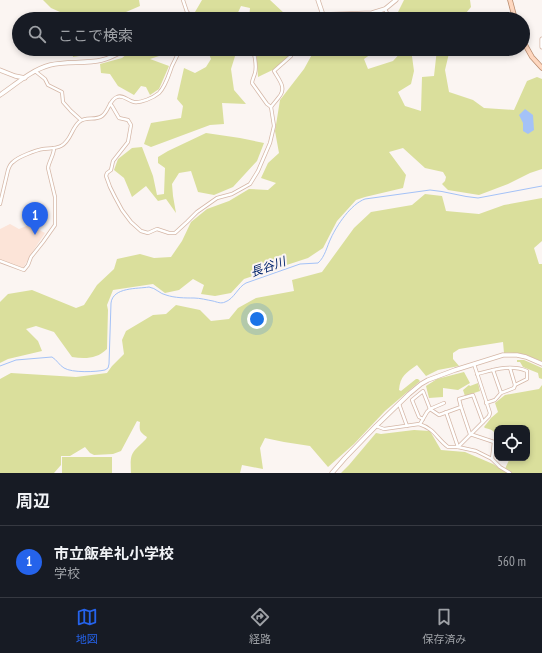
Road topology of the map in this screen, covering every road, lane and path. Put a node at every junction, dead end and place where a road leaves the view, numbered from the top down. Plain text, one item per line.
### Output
1 (183, 0) edge
2 (318, 0) edge
3 (396, 0) edge
4 (510, 0) edge
5 (384, 9) junction
6 (187, 12) edge
7 (323, 12) edge
8 (375, 12) edge
9 (386, 12) edge
10 (513, 12) edge
11 (542, 39) edge
12 (542, 47) edge
13 (530, 53) edge
14 (113, 56) edge
15 (177, 56) edge
16 (254, 56) edge
17 (291, 56) edge
18 (542, 68) edge
19 (0, 70) edge
20 (35, 71) junction
21 (25, 78) junction
22 (0, 95) edge
23 (110, 104) junction
24 (272, 107) junction
25 (81, 120) junction
26 (54, 148) junction
27 (0, 204) edge
28 (0, 261) edge
29 (474, 364) junction
30 (542, 364) edge
31 (510, 368) junction
32 (493, 370) junction
33 (478, 374) junction
34 (515, 385) junction
35 (501, 393) junction
36 (444, 403) dead end
37 (486, 403) junction
38 (399, 404) junction
39 (461, 407) junction
40 (430, 409) junction
41 (446, 412) junction
42 (423, 419) junction
43 (483, 422) junction
44 (419, 424) junction
45 (376, 426) junction
46 (407, 426) junction
47 (470, 434) junction
48 (458, 447) junction
49 (492, 459) junction
50 (332, 473) edge
51 (510, 473) edge

1 - 6 street
2 - 7 street
3 - 5 street
4 - 10 main road
5 - 8 street
5 - 9 street
11 - 12 street
13 - 18 main road
14 - 20 street
15 - 23 street
16 - 24 street
17 - 24 street
19 - 21 street
20 - 21 street
20 - 25 street
21 - 22 street
23 - 24 street
23 - 25 street
25 - 26 street
26 - 27 street
26 - 28 street
29 - 30 street
29 - 33 street
29 - 38 street
31 - 32 street
31 - 34 street
31 - 34 street
32 - 33 street
32 - 35 street
33 - 37 street
34 - 35 street
35 - 37 street
36 - 40 street
37 - 43 street
38 - 45 street
38 - 46 street
39 - 41 street
39 - 43 street
39 - 47 street
40 - 41 street
40 - 42 street
40 - 42 street
41 - 48 street
42 - 44 street
43 - 47 street
44 - 46 street
44 - 48 street
45 - 46 street
45 - 50 street
47 - 48 street
47 - 49 street
48 - 49 street
49 - 51 street

